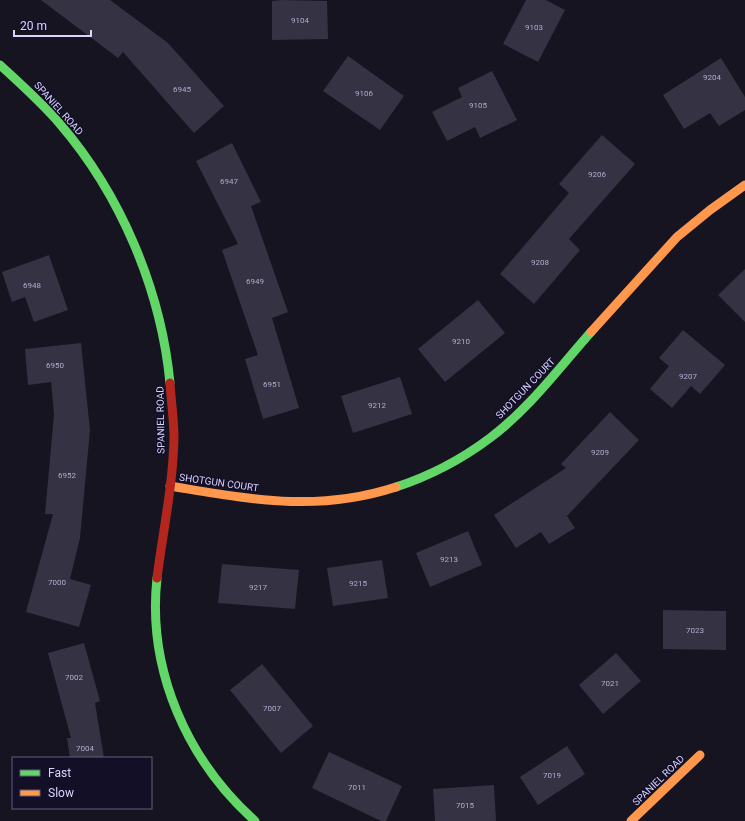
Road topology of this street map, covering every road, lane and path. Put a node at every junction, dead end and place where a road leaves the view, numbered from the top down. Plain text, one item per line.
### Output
1 (0, 65) edge
2 (745, 185) edge
3 (170, 486) junction
4 (700, 755) dead end
5 (255, 821) edge
6 (631, 821) edge

1 - 3 street, SPANIEL ROAD
2 - 3 street, SHOTGUN COURT
3 - 5 street, SPANIEL ROAD
4 - 6 street, SPANIEL ROAD

